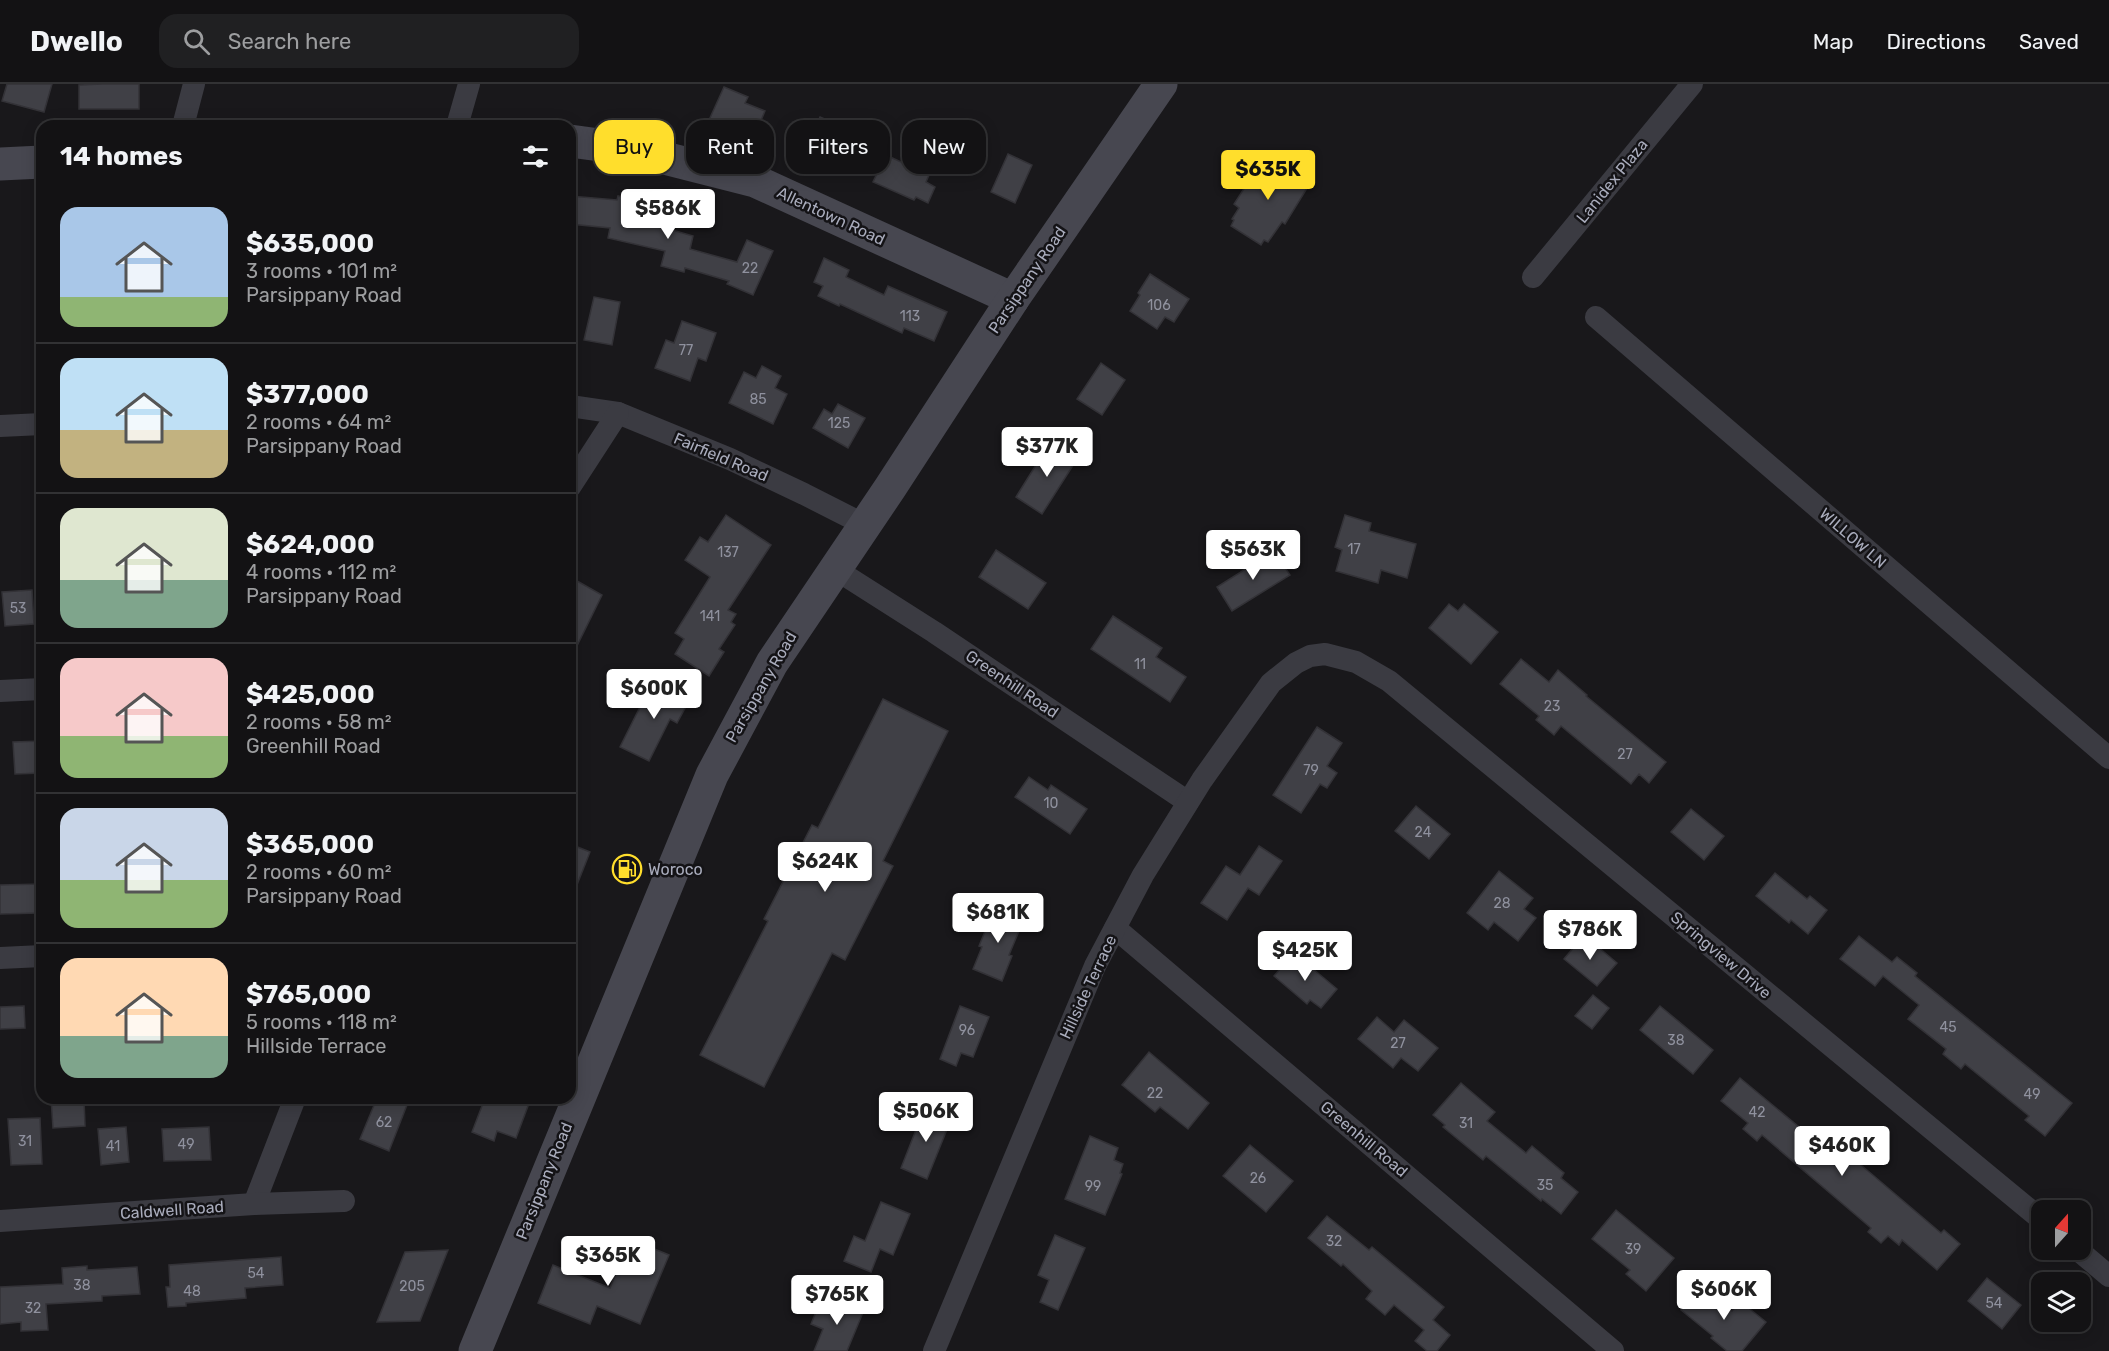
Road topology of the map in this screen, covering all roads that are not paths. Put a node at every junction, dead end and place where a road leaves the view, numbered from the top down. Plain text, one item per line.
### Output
1 (194, 84) edge
2 (469, 84) edge
3 (1161, 84) edge
4 (1692, 84) edge
5 (185, 120) edge
6 (460, 120) edge
7 (576, 142) edge
8 (36, 162) edge
9 (0, 164) edge
10 (1533, 277) dead end
11 (1013, 299) junction
12 (1596, 317) dead end
13 (576, 407) edge
14 (618, 413) junction
15 (36, 424) edge
16 (0, 426) edge
17 (576, 478) edge
18 (865, 525) junction
19 (835, 569) junction
20 (1303, 660) joint
21 (36, 688) edge
22 (0, 691) edge
23 (2109, 758) edge
24 (1188, 802) junction
25 (1115, 928) junction
26 (36, 956) edge
27 (0, 958) edge
28 (293, 1104) edge
29 (344, 1201) dead end
30 (254, 1204) junction
31 (2031, 1211) edge
32 (0, 1221) edge
33 (2090, 1260) edge
34 (2109, 1275) edge
35 (475, 1351) edge
36 (934, 1351) edge
37 (1613, 1351) edge

1 - 5 street
2 - 6 street
3 - 11 main road, Parsippany Road
4 - 10 street, Lanidex Plaza
7 - 11 main road, Allentown Road
8 - 9 main road
11 - 18 main road, Parsippany Road
12 - 23 street, WILLOW LN
13 - 14 street, Fairfield Road
14 - 17 street
14 - 18 street, Fairfield Road
15 - 16 street
18 - 19 main road, Parsippany Road
19 - 24 street, Greenhill Road
19 - 35 main road, Parsippany Road
20 - 24 street, Hillside Terrace
20 - 31 street, Springview Drive
21 - 22 street
24 - 25 street, Hillside Terrace
25 - 36 street, Hillside Terrace
25 - 37 street, Greenhill Road
26 - 27 street
28 - 30 street
29 - 30 street, Caldwell Road
30 - 32 street, Caldwell Road
33 - 34 street

